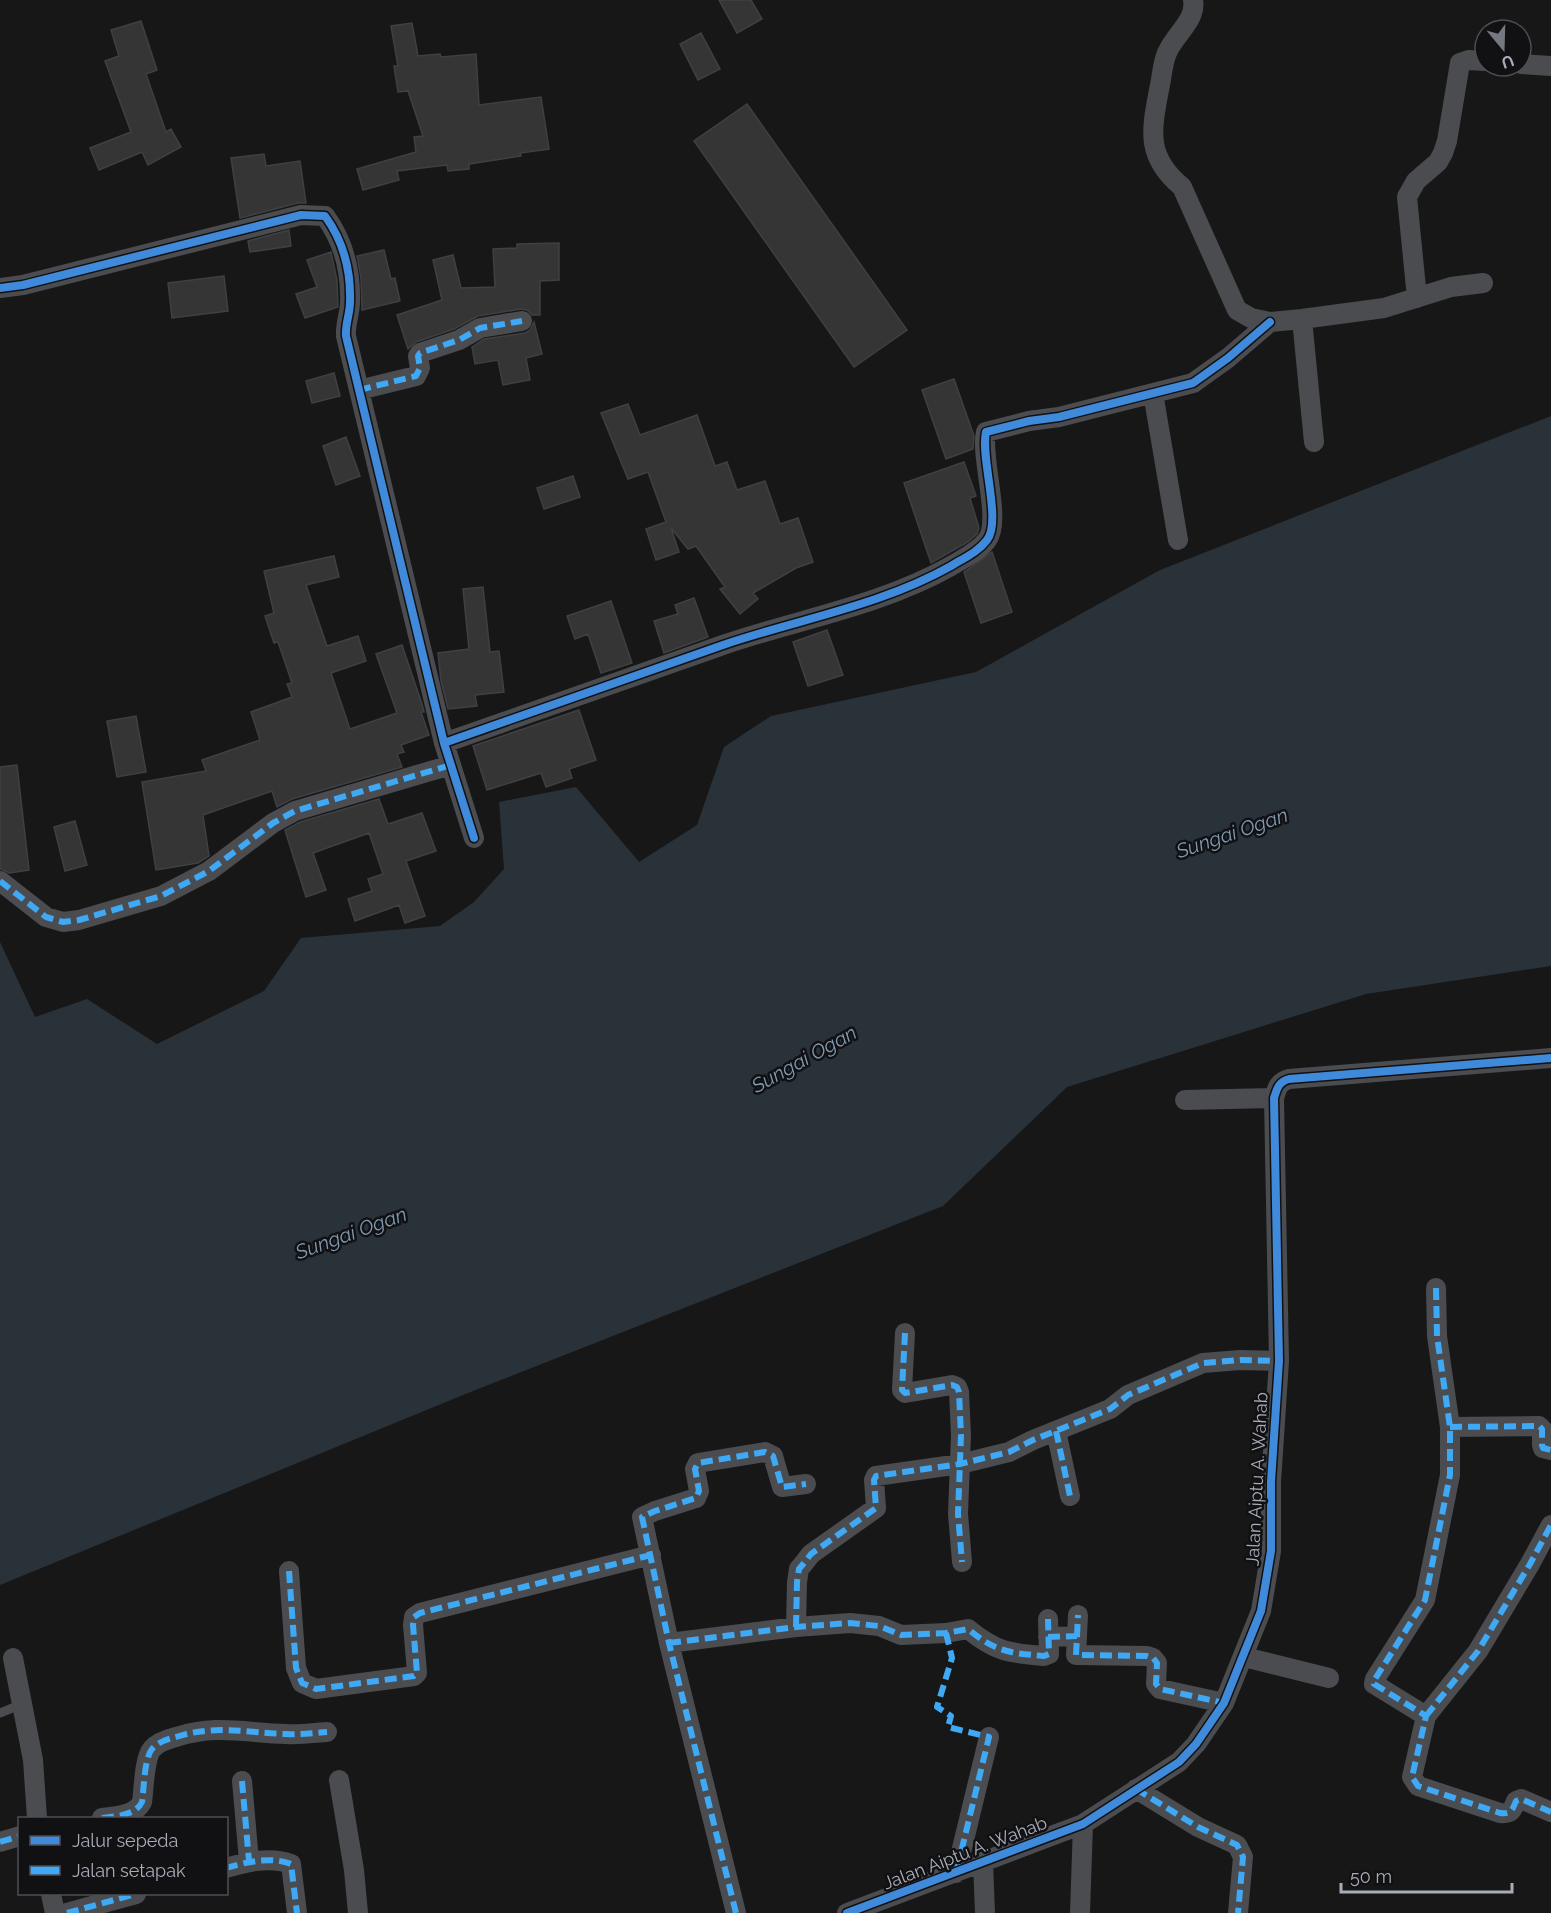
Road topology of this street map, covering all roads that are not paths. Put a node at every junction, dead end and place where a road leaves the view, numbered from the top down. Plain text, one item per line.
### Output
1 (1193, 0) edge
2 (1473, 60) edge
3 (1533, 65) edge
4 (1551, 66) edge
5 (1483, 283) dead end
6 (0, 288) edge
7 (1417, 298) junction
8 (1302, 319) junction
9 (522, 321) dead end
10 (1270, 322) junction
11 (359, 390) junction
12 (1153, 393) junction
13 (1314, 442) dead end
14 (1178, 540) dead end
15 (444, 743) junction
16 (451, 765) junction
17 (474, 838) dead end
18 (0, 881) edge
19 (1551, 1058) edge
20 (1274, 1098) junction
21 (1185, 1100) dead end
22 (1436, 1288) dead end
23 (904, 1333) dead end
24 (1279, 1361) junction
25 (1450, 1427) junction
26 (1056, 1431) junction
27 (1551, 1450) edge
28 (960, 1464) junction
29 (806, 1484) dead end
30 (1070, 1496) dead end
31 (1551, 1525) edge
32 (651, 1555) junction
33 (962, 1562) dead end
34 (289, 1571) dead end
35 (1077, 1615) dead end
36 (796, 1627) junction
37 (1077, 1636) junction
38 (669, 1643) junction
39 (1244, 1657) junction
40 (13, 1658) dead end
41 (1329, 1678) dead end
42 (1224, 1703) junction
43 (22, 1704) junction
44 (0, 1713) edge
45 (1426, 1716) junction
46 (327, 1732) dead end
47 (989, 1737) dead end
48 (242, 1780) dead end
49 (339, 1780) dead end
50 (1136, 1789) junction
51 (1551, 1812) edge
52 (37, 1817) edge
53 (107, 1817) edge
54 (1083, 1824) junction
55 (18, 1837) edge
56 (0, 1842) edge
57 (249, 1862) junction
58 (983, 1862) junction
59 (228, 1867) edge
60 (956, 1873) junction
61 (51, 1895) edge
62 (129, 1895) edge
63 (55, 1913) edge
64 (67, 1913) edge
65 (297, 1913) edge
66 (358, 1913) edge
67 (736, 1913) edge
68 (847, 1913) edge
69 (985, 1913) edge
70 (1080, 1913) edge
71 (1238, 1913) edge

1 - 10 street
2 - 7 street
3 - 4 street
5 - 7 street
6 - 11 street
7 - 8 street
8 - 10 street
8 - 13 street
9 - 11 street
10 - 12 street
11 - 15 street
12 - 14 street
12 - 15 street
15 - 16 street
16 - 17 street
16 - 18 street
19 - 20 street
20 - 21 street
20 - 24 street, Jalan Aiptu A. Wahab
22 - 25 street
23 - 28 street
24 - 26 street
24 - 39 street, Jalan Aiptu A. Wahab
25 - 27 street
25 - 45 street
26 - 28 street
26 - 30 street
28 - 33 street
28 - 36 street
29 - 32 street
31 - 45 street
32 - 34 street
32 - 38 street
35 - 37 street
36 - 37 street
36 - 38 street
37 - 42 street
38 - 67 street
39 - 41 street
39 - 42 street, Jalan Aiptu A. Wahab
40 - 43 street
42 - 50 street, Jalan Aiptu A. Wahab
43 - 44 lane
43 - 52 street
45 - 51 street
46 - 53 street
47 - 60 street
48 - 57 street
49 - 66 street
50 - 54 street, Jalan Aiptu A. Wahab
50 - 71 street
54 - 58 street, Jalan Aiptu A. Wahab
54 - 70 street
55 - 56 street
57 - 59 street
57 - 65 street
58 - 60 street, Jalan Aiptu A. Wahab
58 - 69 street
60 - 68 street, Jalan Aiptu A. Wahab
61 - 63 street
62 - 64 street

